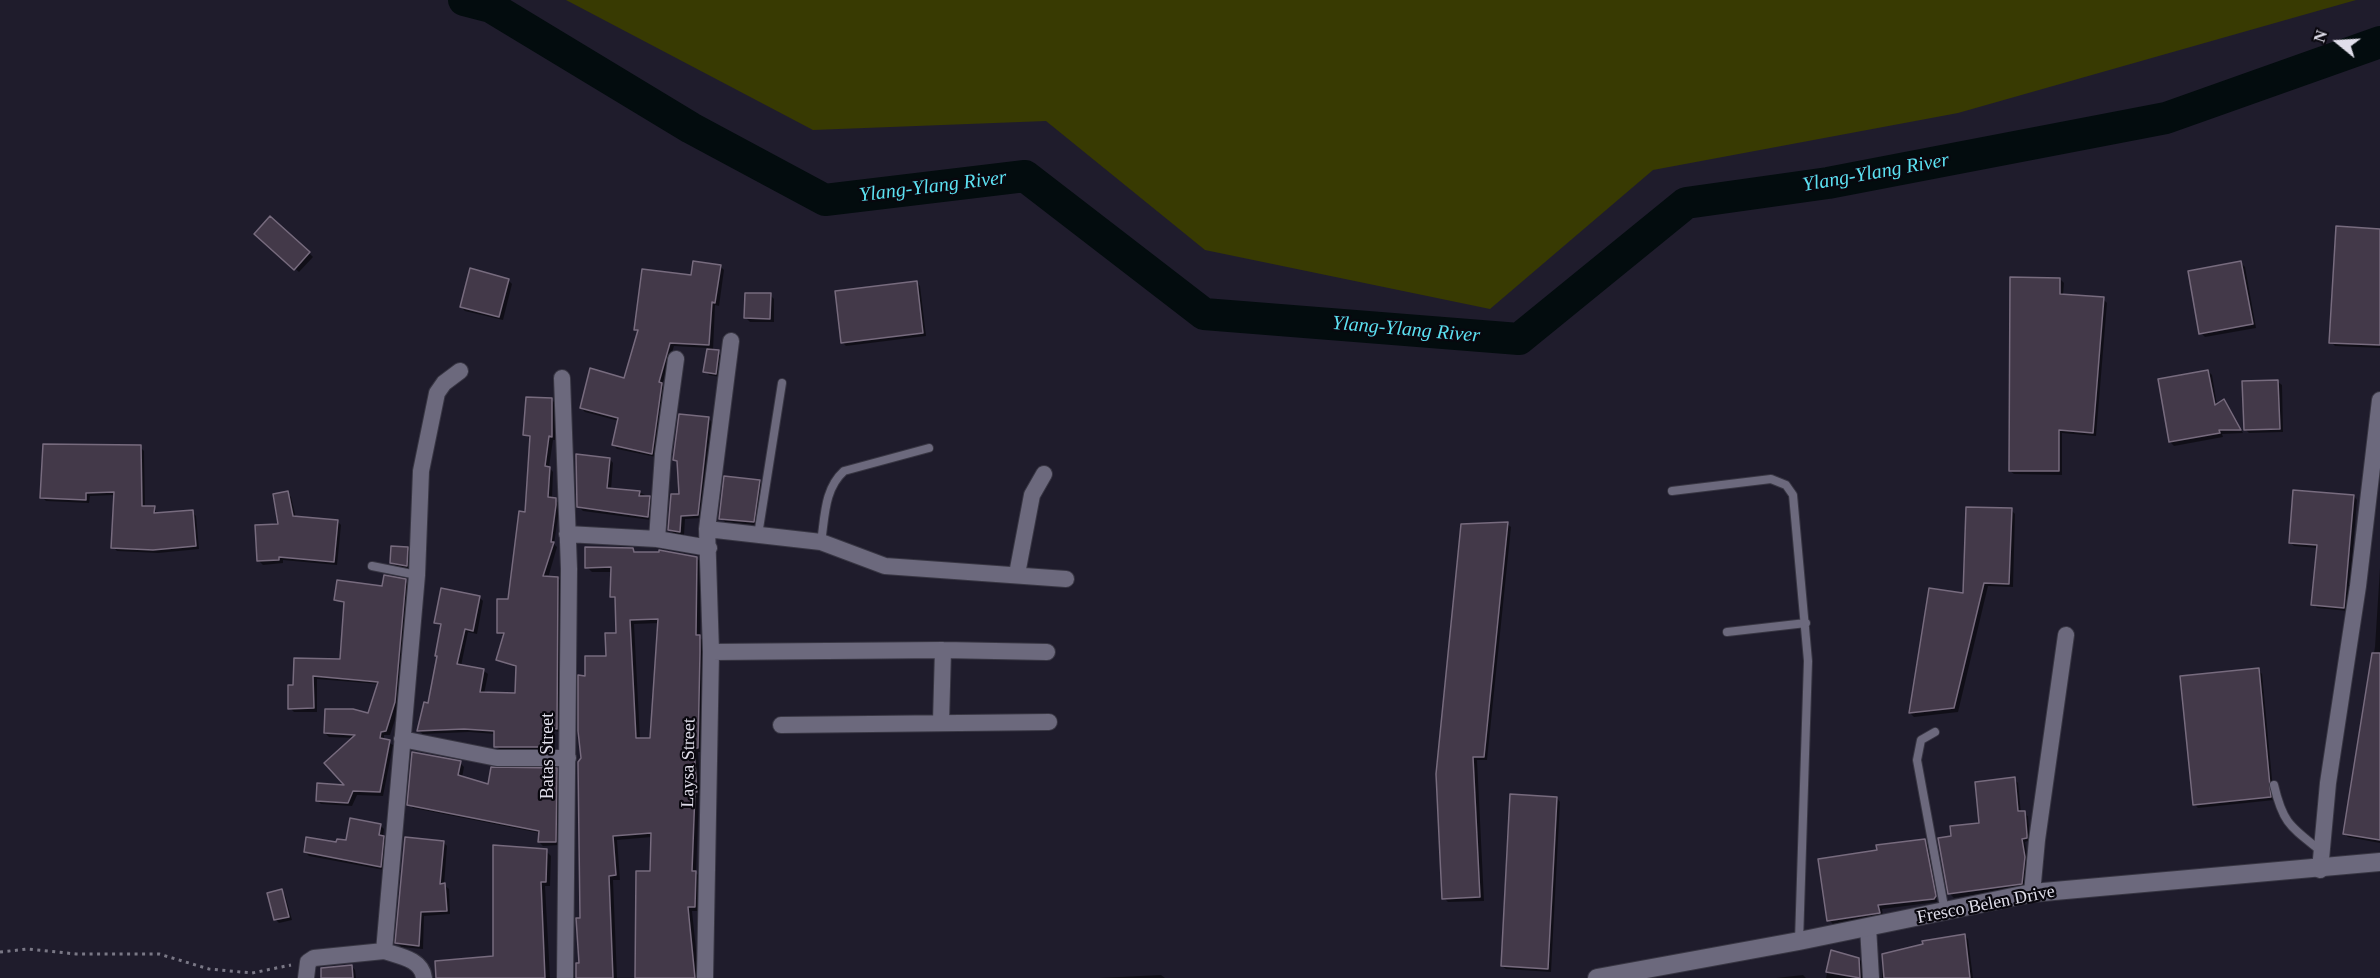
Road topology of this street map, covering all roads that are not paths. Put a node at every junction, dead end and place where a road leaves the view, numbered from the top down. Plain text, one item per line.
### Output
1 (731, 341) dead end
2 (676, 359) dead end
3 (460, 371) dead end
4 (562, 378) dead end
5 (782, 383) dead end
6 (2380, 400) edge
7 (929, 448) dead end
8 (1044, 474) dead end
9 (1672, 491) dead end
10 (707, 529) junction
11 (567, 534) junction
12 (758, 535) junction
13 (657, 539) junction
14 (821, 542) junction
15 (709, 548) junction
16 (372, 566) dead end
17 (1017, 574) junction
18 (417, 575) junction
19 (1066, 579) dead end
20 (1806, 622) junction
21 (1727, 632) dead end
22 (2066, 635) dead end
23 (943, 650) junction
24 (711, 652) junction
25 (1047, 652) dead end
26 (941, 722) junction
27 (1049, 722) dead end
28 (781, 725) dead end
29 (1935, 732) dead end
30 (402, 739) junction
31 (568, 758) junction
32 (2274, 785) dead end
33 (2322, 851) junction
34 (2380, 862) edge
35 (2320, 870) junction
36 (2032, 893) junction
37 (1945, 912) junction
38 (1868, 927) junction
39 (1799, 941) junction
40 (384, 951) junction
41 (307, 970) edge
42 (1605, 977) edge
43 (424, 978) edge
44 (565, 978) edge
45 (705, 978) edge
46 (1870, 978) edge

1 - 10 street, Laysa Street
2 - 13 street
3 - 18 street
4 - 11 street, Batas Street
5 - 12 lane
6 - 33 street
7 - 14 lane
8 - 17 street
9 - 20 lane
10 - 12 street
10 - 15 street, Laysa Street
11 - 13 street
11 - 31 street, Batas Street
12 - 14 street
13 - 15 street
14 - 17 street
15 - 24 street, Laysa Street
16 - 18 lane
17 - 19 street
18 - 30 street
20 - 21 lane
20 - 39 lane
22 - 36 street
23 - 24 street
23 - 25 street
23 - 26 street
24 - 45 street, Laysa Street
26 - 27 street
26 - 28 street
29 - 37 lane
30 - 31 street
30 - 40 street
31 - 44 street, Batas Street
32 - 33 lane
33 - 35 street
34 - 35 street, Fresco Belen Drive
35 - 36 street, Fresco Belen Drive
36 - 37 street, Fresco Belen Drive
37 - 38 street, Fresco Belen Drive
38 - 39 street, Fresco Belen Drive
38 - 46 street
39 - 42 street, Fresco Belen Drive
40 - 41 street
40 - 43 street

